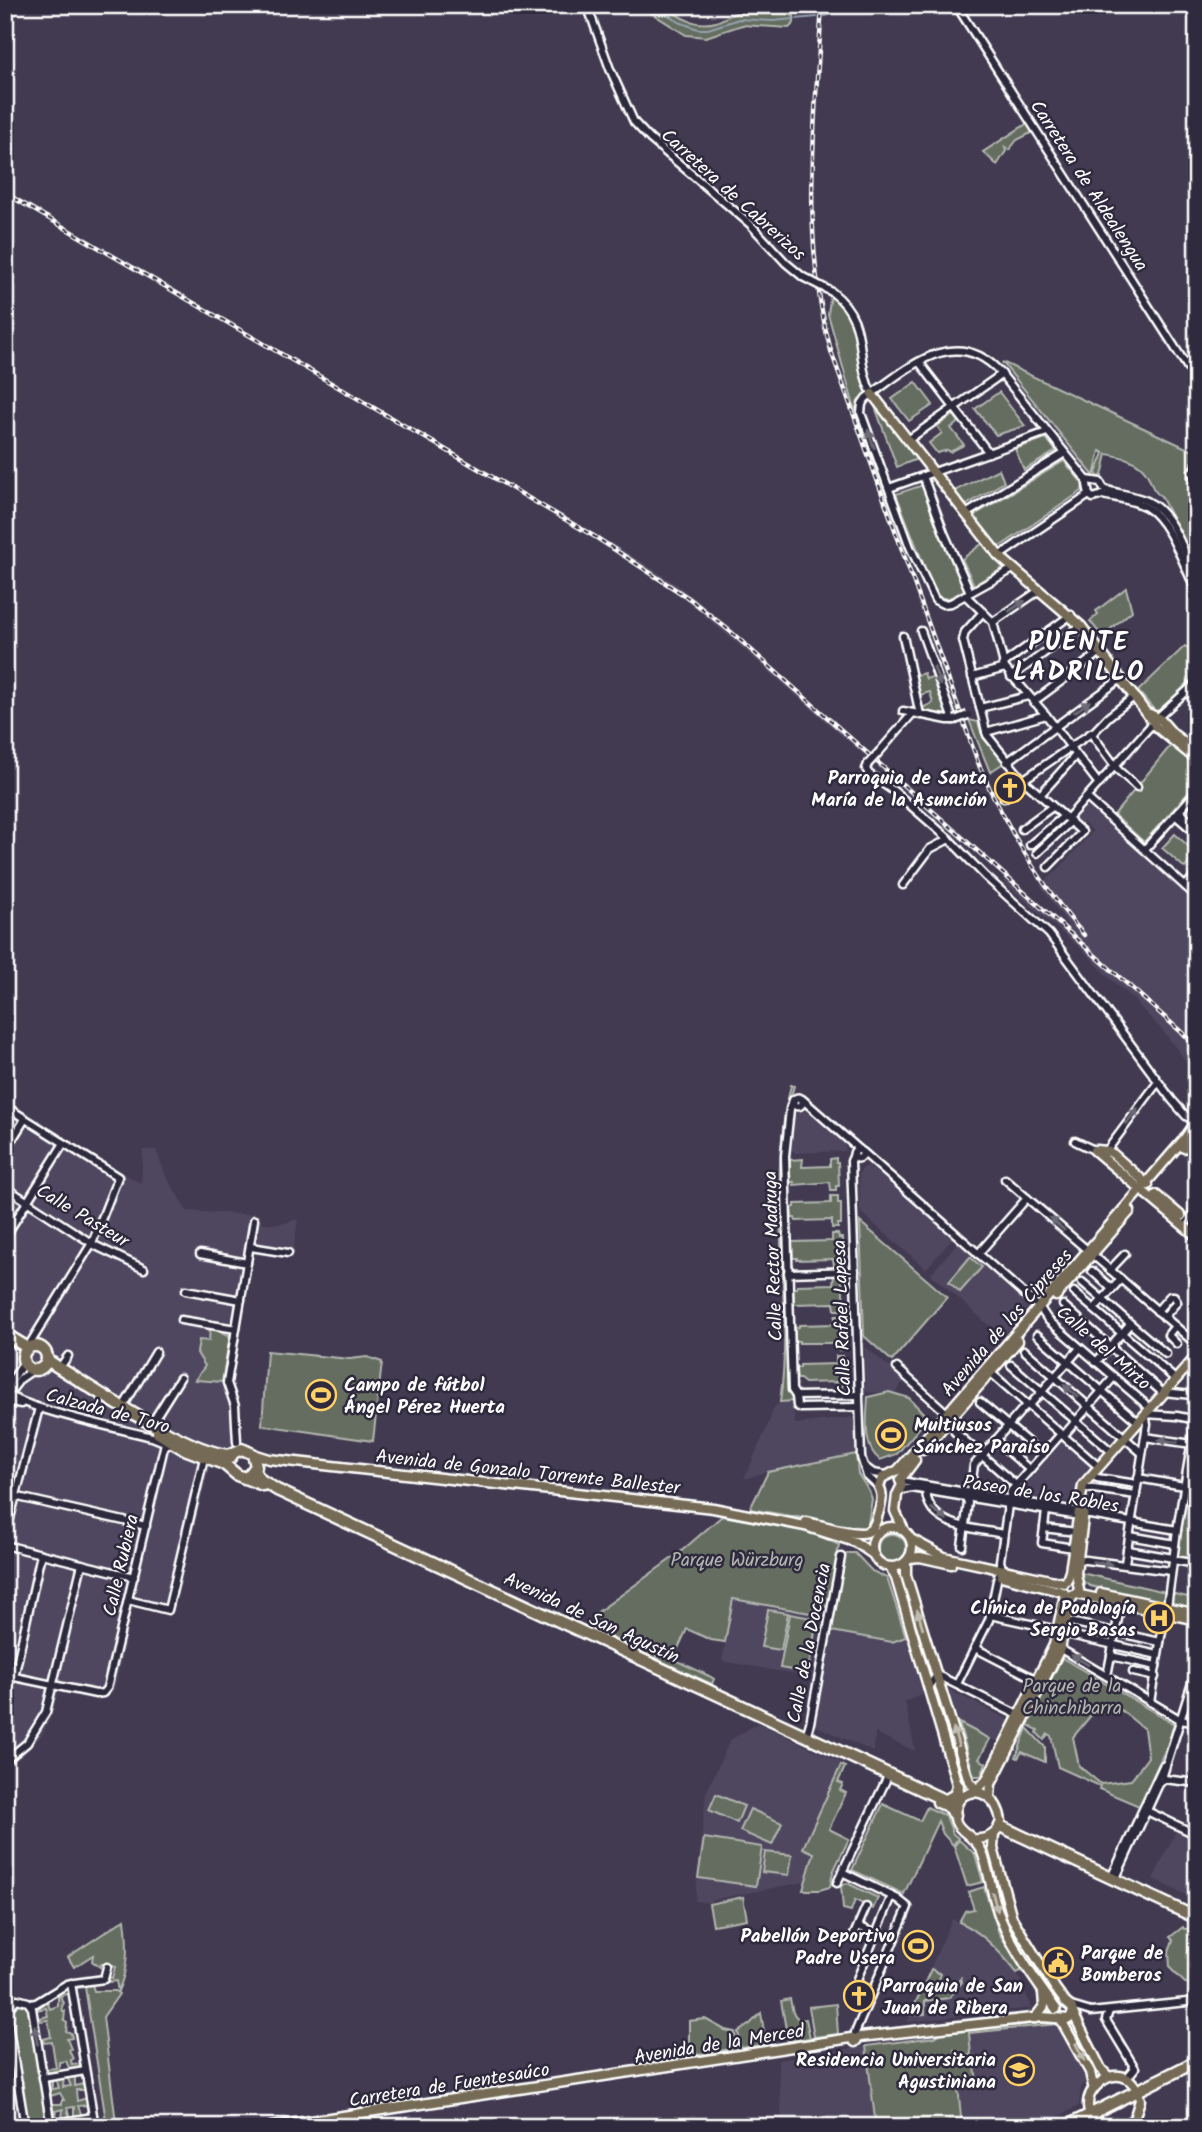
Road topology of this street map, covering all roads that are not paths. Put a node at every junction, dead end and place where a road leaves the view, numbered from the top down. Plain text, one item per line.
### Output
1 (587, 5) edge
2 (956, 5) edge
3 (919, 362) junction
4 (1002, 374) junction
5 (1197, 382) edge
6 (872, 394) junction
7 (955, 407) junction
8 (1047, 432) junction
9 (908, 440) junction
10 (989, 453) junction
11 (1065, 453) junction
12 (1197, 464) edge
13 (934, 472) junction
14 (923, 476) junction
15 (1197, 485) edge
16 (1089, 486) junction
17 (889, 488) junction
18 (1103, 492) junction
19 (966, 513) junction
20 (999, 556) junction
21 (1013, 569) junction
22 (1197, 579) edge
23 (1040, 590) junction
24 (1197, 592) edge
25 (968, 594) junction
26 (983, 612) junction
27 (1071, 615) junction
28 (993, 622) junction
29 (1081, 626) junction
30 (921, 631) dead end
31 (903, 636) dead end
32 (1101, 651) junction
33 (1003, 663) junction
34 (972, 677) junction
35 (1012, 677) junction
36 (1122, 678) junction
37 (1197, 682) edge
38 (1186, 692) junction
39 (1135, 696) junction
40 (1030, 699) junction
41 (1197, 702) edge
42 (980, 708) junction
43 (903, 710) dead end
44 (916, 714) junction
45 (1046, 715) junction
46 (982, 719) junction
47 (954, 720) junction
48 (1157, 722) junction
49 (1054, 727) junction
50 (986, 732) junction
51 (1092, 733) junction
52 (1070, 746) junction
53 (1197, 752) edge
54 (1075, 756) dead end
55 (1197, 760) edge
56 (1007, 762) junction
57 (1116, 766) junction
58 (1024, 781) junction
59 (1099, 784) junction
60 (1137, 787) dead end
61 (1197, 791) edge
62 (1040, 795) junction
63 (1004, 798) dead end
64 (1087, 798) junction
65 (1052, 807) junction
66 (1177, 813) junction
67 (1067, 819) junction
68 (1197, 827) edge
69 (1022, 829) dead end
70 (1197, 834) edge
71 (948, 839) junction
72 (1030, 845) dead end
73 (1145, 849) junction
74 (1037, 853) dead end
75 (1048, 867) dead end
76 (1197, 874) edge
77 (903, 885) dead end
78 (1185, 886) junction
79 (1195, 893) edge
80 (1158, 1082) junction
81 (5, 1106) edge
82 (25, 1119) junction
83 (1195, 1129) edge
84 (1075, 1141) dead end
85 (64, 1143) junction
86 (1094, 1150) joint
87 (5, 1151) edge
88 (1105, 1153) junction
89 (858, 1154) junction
90 (1005, 1179) dead end
91 (5, 1187) edge
92 (1145, 1188) junction
93 (1027, 1198) junction
94 (28, 1201) junction
95 (1197, 1210) edge
96 (254, 1220) dead end
97 (1187, 1221) junction
98 (1197, 1230) edge
99 (5, 1237) edge
100 (1197, 1237) edge
101 (92, 1243) junction
102 (251, 1247) junction
103 (288, 1253) dead end
104 (1090, 1253) junction
105 (200, 1254) dead end
106 (978, 1254) junction
107 (1125, 1254) dead end
108 (247, 1263) junction
109 (144, 1269) dead end
110 (855, 1270) junction
111 (1110, 1270) junction
112 (1092, 1271) dead end
113 (788, 1273) junction
114 (1121, 1279) junction
115 (1082, 1282) dead end
116 (1112, 1289) junction
117 (186, 1290) dead end
118 (1074, 1292) dead end
119 (241, 1300) junction
120 (1102, 1300) junction
121 (1063, 1306) dead end
122 (1094, 1309) junction
123 (1041, 1310) junction
124 (1157, 1311) junction
125 (1164, 1317) junction
126 (181, 1320) dead end
127 (1130, 1324) junction
128 (1175, 1326) junction
129 (236, 1329) junction
130 (1122, 1333) junction
131 (5, 1334) edge
132 (1037, 1335) dead end
133 (29, 1345) junction
134 (1177, 1345) dead end
135 (1197, 1345) edge
136 (1110, 1347) junction
137 (1158, 1347) junction
138 (1080, 1348) junction
139 (1024, 1350) dead end
140 (156, 1352) dead end
141 (1166, 1354) dead end
142 (1150, 1356) junction
143 (1195, 1358) edge
144 (47, 1360) junction
145 (1068, 1362) junction
146 (1096, 1362) junction
147 (1011, 1365) dead end
148 (28, 1366) junction
149 (897, 1367) dead end
150 (988, 1371) junction
151 (1054, 1377) junction
152 (1114, 1377) junction
153 (180, 1378) dead end
154 (13, 1387) junction
155 (1169, 1388) junction
156 (1042, 1391) junction
157 (1102, 1391) junction
158 (103, 1394) junction
159 (859, 1395) junction
160 (1192, 1395) dead end
161 (6, 1396) edge
162 (796, 1396) junction
163 (17, 1400) junction
164 (126, 1402) dead end
165 (980, 1402) dead end
166 (29, 1405) junction
167 (1028, 1405) junction
168 (1089, 1406) junction
169 (859, 1407) junction
170 (39, 1408) junction
171 (1197, 1411) edge
172 (1146, 1413) junction
173 (1161, 1414) junction
174 (950, 1415) junction
175 (1196, 1420) edge
176 (153, 1421) dead end
177 (1076, 1421) junction
178 (1008, 1426) junction
179 (955, 1432) dead end
180 (1062, 1435) junction
181 (1125, 1437) junction
182 (1144, 1437) junction
183 (995, 1440) junction
184 (165, 1443) junction
185 (1192, 1444) junction
186 (177, 1446) junction
187 (236, 1450) junction
188 (1112, 1452) junction
189 (1142, 1453) junction
190 (982, 1455) junction
191 (1043, 1455) junction
192 (204, 1458) junction
193 (254, 1463) junction
194 (862, 1464) junction
195 (1099, 1467) junction
196 (230, 1469) junction
197 (1030, 1471) junction
198 (888, 1475) junction
199 (242, 1476) junction
200 (1089, 1480) junction
201 (1138, 1481) junction
202 (1185, 1484) junction
203 (1197, 1484) edge
204 (900, 1486) junction
205 (1017, 1486) junction
206 (276, 1490) junction
207 (881, 1490) junction
208 (926, 1491) junction
209 (5, 1494) edge
210 (968, 1495) junction
211 (1136, 1495) junction
212 (16, 1496) junction
213 (1008, 1502) junction
214 (881, 1503) junction
215 (1046, 1511) junction
216 (1081, 1514) junction
217 (782, 1520) junction
218 (796, 1521) junction
219 (1132, 1522) junction
220 (146, 1525) junction
221 (965, 1525) junction
222 (1044, 1528) junction
223 (904, 1530) junction
224 (1177, 1530) junction
225 (1076, 1532) junction
226 (878, 1533) junction
227 (1003, 1534) junction
228 (1129, 1536) junction
229 (5, 1537) edge
230 (911, 1539) junction
231 (1175, 1544) junction
232 (5, 1545) edge
233 (962, 1546) dead end
234 (1076, 1548) junction
235 (1127, 1550) junction
236 (41, 1554) junction
237 (874, 1555) junction
238 (841, 1556) dead end
239 (1077, 1559) junction
240 (1173, 1559) junction
241 (908, 1560) junction
242 (1125, 1563) junction
243 (82, 1564) junction
244 (1197, 1564) edge
245 (890, 1567) junction
246 (998, 1571) junction
247 (1171, 1571) junction
248 (134, 1577) junction
249 (1070, 1588) junction
250 (128, 1600) junction
251 (1121, 1603) junction
252 (1166, 1610) junction
253 (1197, 1614) edge
254 (990, 1615) junction
255 (1066, 1620) junction
256 (1197, 1620) edge
257 (1061, 1630) junction
258 (1115, 1632) junction
259 (1160, 1642) junction
260 (1113, 1645) junction
261 (1057, 1647) junction
262 (975, 1648) junction
263 (1158, 1655) junction
264 (1111, 1656) junction
265 (1156, 1666) junction
266 (1196, 1670) edge
267 (1133, 1672) dead end
268 (5, 1675) edge
269 (933, 1676) junction
270 (1107, 1676) junction
271 (14, 1677) junction
272 (1154, 1677) junction
273 (1037, 1679) junction
274 (53, 1684) junction
275 (957, 1684) junction
276 (1150, 1702) junction
277 (1020, 1718) junction
278 (1181, 1720) junction
279 (1197, 1723) edge
280 (806, 1736) junction
281 (1172, 1748) junction
282 (5, 1761) edge
283 (890, 1775) junction
284 (1164, 1779) junction
285 (970, 1781) junction
286 (985, 1783) junction
287 (1197, 1783) edge
288 (958, 1786) junction
289 (976, 1791) junction
290 (990, 1797) junction
291 (960, 1798) junction
292 (944, 1800) junction
293 (1147, 1811) junction
294 (955, 1815) junction
295 (997, 1830) junction
296 (1197, 1835) edge
297 (972, 1839) junction
298 (842, 1872) junction
299 (1113, 1879) junction
300 (837, 1883) dead end
301 (892, 1896) junction
302 (866, 1907) dead end
303 (1197, 1911) edge
304 (1196, 1918) edge
305 (858, 1926) junction
306 (876, 1934) junction
307 (853, 1937) dead end
308 (107, 1967) dead end
309 (71, 1983) junction
310 (1038, 1983) junction
311 (872, 1991) junction
312 (1197, 2001) edge
313 (30, 2004) junction
314 (1070, 2007) junction
315 (1109, 2011) junction
316 (1058, 2014) junction
317 (1038, 2017) junction
318 (6, 2023) edge
319 (855, 2036) junction
320 (1197, 2061) edge
321 (85, 2071) junction
322 (1109, 2077) junction
323 (43, 2078) junction
324 (591, 2078) joint
325 (1126, 2079) junction
326 (18, 2082) junction
327 (5, 2084) edge
328 (1093, 2087) junction
329 (1137, 2091) junction
330 (93, 2117) junction
331 (1094, 2117) junction
332 (1134, 2123) edge
333 (51, 2125) edge
334 (25, 2127) edge
335 (94, 2127) edge
336 (271, 2127) edge
337 (1065, 2127) edge
338 (1081, 2127) edge
339 (1107, 2127) edge
340 (1121, 2127) edge

1 - 6 street, Carretera de Cabrerizos, bridge
2 - 5 street, Carretera de Aldealengua
3 - 4 street
3 - 6 street
3 - 7 street
4 - 7 street
4 - 8 street
6 - 9 main road
17 -> 6 street
7 - 9 street
7 - 10 street
8 - 10 street
8 - 11 street
9 - 13 main road
10 - 13 street
11 - 16 street
11 - 19 street
12 - 15 street
13 - 14 street
13 - 19 main road
14 - 17 street
14 - 25 street
16 - 18 street
16 - 18 street
16 - 20 street
17 - 25 street
18 - 22 street
18 - 24 street
19 - 20 main road
20 - 21 main road
21 - 23 main road
21 - 25 street
23 - 27 main road
28 -> 23 street
25 - 26 street
26 - 28 street
26 - 34 street
27 - 29 main road
27 - 33 street
28 - 33 street
29 - 32 main road
29 - 35 street
30 -> 47 street
31 - 44 street
32 - 36 main road
32 - 40 street
33 - 34 street
33 - 35 street
34 - 42 street
35 - 40 street
36 - 39 main road
49 -> 36 street
37 - 38 street
38 - 41 street
38 - 48 street
39 - 48 main road
39 - 51 street
40 - 42 street
40 - 45 street
42 - 46 street
43 - 44 street
44 - 47 street
44 - 71 street, bridge
45 - 49 street
45 - 50 street
46 - 47 street, bridge
46 - 50 street
48 - 53 main road
48 - 55 main road
48 - 57 street
49 - 52 street
49 - 56 street
50 - 56 street
51 - 52 street
51 - 57 street
52 - 58 street
52 - 59 street
54 - 62 street
56 - 58 street
57 - 59 street
57 - 60 street
58 - 62 street
58 - 63 street
59 - 64 street
61 - 66 street
62 - 65 street
64 - 67 street
64 - 73 street
65 - 67 street
65 - 69 street
66 - 68 street
66 - 70 street
66 - 73 street
67 - 72 street
67 - 74 street
67 - 75 street
71 - 77 street
71 - 80 street
73 - 78 street
76 - 78 street
78 - 79 street
80 - 83 street
88 -> 80 street
81 - 82 street
82 - 85 street
82 - 87 street
83 - 92 main road, Avenida de los Cipreses
84 - 86 street
85 - 94 street
85 - 101 street
86 - 88 main road
88 - 92 main road
89 - 106 street, Calle del Mirto
89 - 110 street, Calle Rafael Lapesa
89 - 113 street, Calle Rector Madruga
90 - 93 street
91 - 94 street, Calle Pasteur
92 - 97 main road
92 - 100 main road
92 - 104 main road, Avenida de los Cipreses
104 -> 93 street
93 - 106 street
94 - 99 street
94 - 101 street, Calle Pasteur
95 - 97 street
96 - 102 street
97 - 98 main road
101 - 109 street, Calle Pasteur
101 - 133 street
102 - 103 street
102 - 108 street
104 - 111 street
104 - 123 main road, Avenida de los Cipreses
105 - 108 street
106 - 123 street, Calle del Mirto
107 - 111 street
108 - 119 street
110 - 113 street
110 - 159 street, Calle Rafael Lapesa
111 - 114 street
112 - 116 street
113 - 162 street, Calle Rector Madruga
114 - 116 street
114 - 124 street
115 - 120 street
116 - 120 street
117 - 119 street
118 - 122 street
119 - 129 street
120 - 122 street
120 - 127 street
121 - 136 street
122 - 130 street
123 - 138 street, Calle del Mirto
123 - 150 main road, Avenida de los Cipreses
124 - 125 street
124 - 125 street
125 - 128 street
126 - 129 street
127 - 130 street
127 - 137 street
128 - 134 street
128 - 135 street
129 - 187 street
130 - 136 street
130 - 142 street
131 - 133 highway
132 - 145 street
133 - 144 highway
133 - 148 highway
136 - 146 street
136 - 155 street
137 - 141 street
137 - 142 street
138 - 145 street
138 - 146 street, Calle del Mirto
139 - 151 street
140 - 164 street
142 - 155 street
143 - 155 main road
144 - 148 highway
144 - 158 highway
145 - 151 street
145 - 157 street
146 - 152 street, Calle del Mirto
147 - 156 street
148 - 154 street
148 - 161 street
149 - 174 street
150 - 167 street
150 - 174 main road, Avenida de los Cipreses
151 - 156 street
168 -> 151 street
152 - 157 street
152 - 172 street, Calle del Mirto
153 - 176 street
154 - 161 street
154 - 163 street, Calzada de Toro
155 - 160 street
155 - 172 main road
156 - 167 street
156 - 177 street
157 - 168 street
157 - 172 street
158 - 186 highway, Avenida de San Agustín
158 - 187 highway
159 - 162 street
159 - 169 street, Calle Rafael Lapesa
161 - 163 street, Calzada de Toro
161 - 166 street, Calzada de Toro
162 - 169 street
163 - 166 street, Calzada de Toro
165 - 178 street
166 - 170 street, Calzada de Toro
167 - 178 street
167 - 180 street
168 - 177 street
168 - 181 street
169 - 194 street, Calle Rafael Lapesa
170 - 184 street, Calzada de Toro
170 - 212 street
171 - 175 street
172 - 173 street
172 - 173 street
172 - 181 main road
172 - 182 street
173 - 175 street
174 - 198 main road, Avenida de los Cipreses
174 - 204 main road, Avenida de los Cipreses
175 - 185 street
177 - 180 street
177 - 188 street
178 - 183 street
178 - 191 street
179 - 190 street
180 - 191 street
180 - 195 street
181 - 188 main road
181 - 189 street
185 -> 182 street
182 - 189 street
183 - 190 street
183 - 197 street
184 - 186 street, Calzada de Toro
184 - 220 street, Calle Rubiera
185 - 202 street
186 - 192 highway, Avenida de San Agustín
187 - 193 highway
187 - 196 highway
188 - 195 main road
189 - 201 street
190 - 205 street
190 - 210 street
191 - 197 street
192 - 196 highway, Avenida de San Agustín
192 - 250 street
193 - 199 highway
193 - 206 highway, Avenida de San Agustín
193 - 217 main road, Avenida de Gonzalo Torrente Ballester
194 - 198 street
194 - 207 street
195 - 200 main road
196 - 199 highway, Avenida de San Agustín
197 - 205 street
198 - 204 main road
198 - 207 main road
199 - 206 highway, Avenida de San Agustín
200 - 201 street
200 - 211 street
200 - 216 main road
201 - 202 street
201 - 211 street
202 - 203 street
202 - 224 street
204 - 207 main road
204 - 208 street, Paseo de los Robles
204 - 210 street, Paseo de los Robles
204 - 223 main road
205 - 213 street
206 - 280 highway, Avenida de San Agustín
207 - 214 main road
208 - 210 street, Paseo de los Robles
208 -> 221 street
209 - 212 street
210 - 213 street, Paseo de los Robles
210 - 221 street
211 - 219 street
212 - 220 street
212 - 229 street
213 - 215 street, Paseo de los Robles
213 - 216 street, Paseo de los Robles
213 - 227 street
214 - 218 main road
214 - 226 main road
215 - 216 street, Paseo de los Robles
215 - 222 street
216 - 219 street, Paseo de los Robles
216 - 225 main road
216 - 234 main road
217 - 218 main road, Avenida de Gonzalo Torrente Ballester
217 - 237 main road, Avenida de Gonzalo Torrente Ballester
218 - 226 main road, Avenida de Gonzalo Torrente Ballester
219 - 224 street, Paseo de los Robles
219 - 228 street
220 - 248 street, Calle Rubiera
221 - 227 street
221 - 233 street
222 - 225 street
222 - 234 street
223 - 226 main road
223 - 230 main road
224 - 231 street
225 - 234 main road
226 - 237 main road
227 - 246 street
228 - 231 street
228 - 235 street
230 - 241 main road
230 - 246 main road
231 - 240 street
232 - 236 street
234 - 239 main road
234 - 249 main road
235 - 240 street
235 - 242 street
236 - 243 street
236 - 271 street
237 - 245 main road
238 - 280 street, Calle de la Docencia
239 -> 242 street
239 - 249 main road
240 - 244 street
240 - 247 street
241 - 245 main road
241 - 246 main road
269 -> 241 main road
242 - 247 street
243 - 248 street
243 - 274 street
245 - 269 main road
246 - 249 main road
246 - 254 street
247 - 252 street
248 - 250 street, Calle Rubiera
249 - 251 main road
249 - 252 main road
249 - 255 main road
249 - 257 main road
250 - 274 street, Calle Rubiera
251 - 252 main road
251 - 258 street
252 - 253 main road
252 - 256 main road
252 - 259 street
254 - 257 street
254 - 262 street
255 - 257 main road
255 - 258 street
257 - 260 street
257 - 261 main road
258 - 259 street
258 - 260 street
259 - 263 street
260 - 263 street
260 - 264 street
270 -> 261 street
261 - 273 main road
261 - 277 main road
262 - 273 street
262 - 275 street
263 - 265 street
264 - 265 street
264 - 270 street
265 - 272 street
266 - 278 street
267 - 272 street
268 - 271 street
269 - 275 street
269 - 277 street
285 -> 269 main road
269 - 288 main road
270 - 276 street
271 - 274 street
272 - 276 street
273 - 277 main road
274 - 282 street
275 - 277 street
276 - 278 street
277 - 286 main road
277 - 290 main road
278 - 279 street
278 - 281 street
280 - 283 highway, Avenida de San Agustín
281 - 284 street
281 - 299 street
283 - 292 highway, Avenida de San Agustín
283 - 294 highway, Avenida de San Agustín
283 - 298 street
284 - 287 street
284 - 293 street
285 - 286 main road
285 - 289 main road
286 - 289 main road
288 - 291 main road
288 - 292 highway
289 - 290 main road
289 - 291 main road
290 - 295 main road
291 - 292 highway
291 - 294 main road
293 - 296 street
293 - 299 street
294 - 297 main road
295 - 297 main road
295 - 299 highway
295 - 314 main road
297 -> 310 main road
298 - 300 street
298 - 301 street
299 - 304 highway
301 - 306 street
301 - 311 street
302 - 305 street
303 - 304 street
305 - 306 street
305 - 307 street
306 - 311 street
308 - 309 street
309 - 313 street
309 - 321 street
310 - 316 main road
310 - 317 main road
311 - 319 street
312 - 315 street
313 - 318 street
323 -> 313 street
314 - 315 street
314 - 316 main road
314 - 316 main road
314 - 322 main road
315 - 325 street
316 - 317 main road, Avenida de la Merced
316 -> 328 main road
317 - 319 main road, Avenida de la Merced
318 - 326 street
319 - 324 main road, Avenida de la Merced
320 - 329 highway
321 - 323 street
321 - 330 street
322 - 325 main road
322 - 328 main road
323 - 333 street
324 - 336 main road, Carretera de Fuentesaúco
325 - 329 main road
326 - 327 street
326 - 334 street
328 - 331 main road
329 - 331 highway
329 - 332 main road
330 - 333 street
330 - 335 street
331 - 337 highway
331 - 338 street
331 - 339 main road
332 - 340 main road

